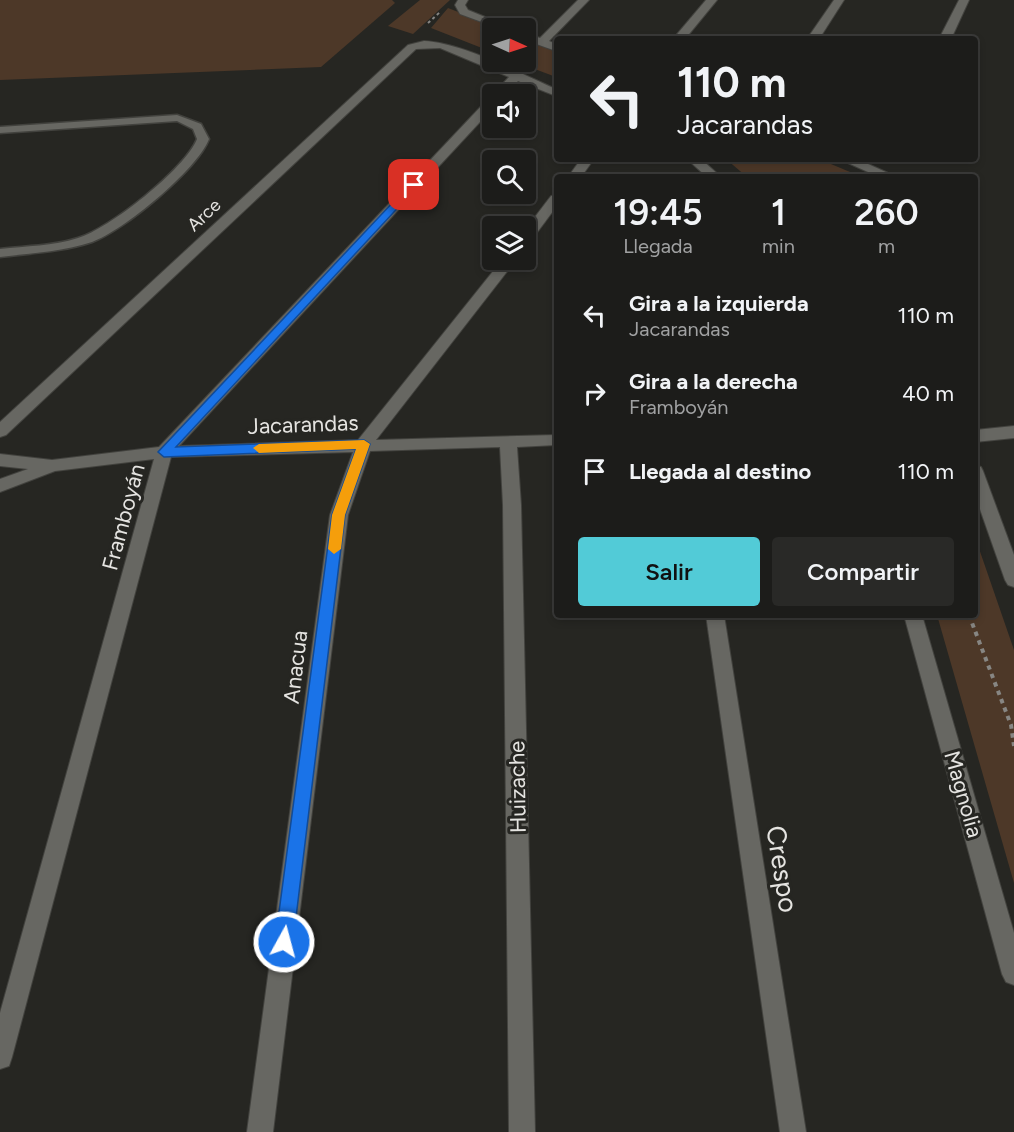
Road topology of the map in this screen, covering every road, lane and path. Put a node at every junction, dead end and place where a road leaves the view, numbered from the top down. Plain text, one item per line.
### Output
1 (584, 0) edge
2 (712, 0) edge
3 (839, 0) edge
4 (964, 0) edge
5 (464, 6) edge
6 (487, 18) edge
7 (682, 36) edge
8 (815, 36) edge
9 (946, 36) edge
10 (536, 40) edge
11 (542, 42) junction
12 (554, 47) edge
13 (517, 75) junction
14 (508, 84) edge
15 (554, 92) edge
16 (482, 113) edge
17 (0, 130) edge
18 (586, 162) edge
19 (697, 162) edge
20 (852, 162) edge
21 (576, 174) edge
22 (711, 174) edge
23 (880, 174) edge
24 (554, 202) edge
25 (536, 225) edge
26 (0, 253) edge
27 (501, 270) edge
28 (0, 431) edge
29 (1014, 432) edge
30 (978, 436) edge
31 (554, 440) edge
32 (508, 442) junction
33 (364, 444) junction
34 (164, 452) junction
35 (0, 460) edge
36 (52, 466) junction
37 (978, 479) edge
38 (0, 486) edge
39 (1014, 580) edge
40 (715, 618) edge
41 (914, 618) edge
42 (970, 618) edge
43 (1014, 746) edge
44 (1014, 974) edge
45 (0, 1057) edge
46 (260, 1132) edge
47 (522, 1132) edge
48 (793, 1132) edge

1 - 11 street
2 - 7 street
3 - 8 street
4 - 9 street
5 - 6 street
10 - 11 street
11 - 12 street
13 - 14 street
13 - 15 street
13 - 28 street, Arce
16 - 34 street, Framboyán
17 - 26 lane
18 - 21 street
19 - 22 street
20 - 23 street
24 - 25 street
27 - 33 street, Anacua
29 - 30 street
31 - 32 street, Jacarandas
32 - 33 street, Jacarandas
32 - 47 street, Huizache
33 - 34 street, Jacarandas
33 - 46 street, Anacua
34 - 36 street, Jacarandas
34 - 45 street, Framboyán
35 - 36 street, Jacarandas
36 - 38 street, Jacarandas
37 - 39 street
40 - 48 street, Crespo
41 - 44 street, Magnolia
42 - 43 path

